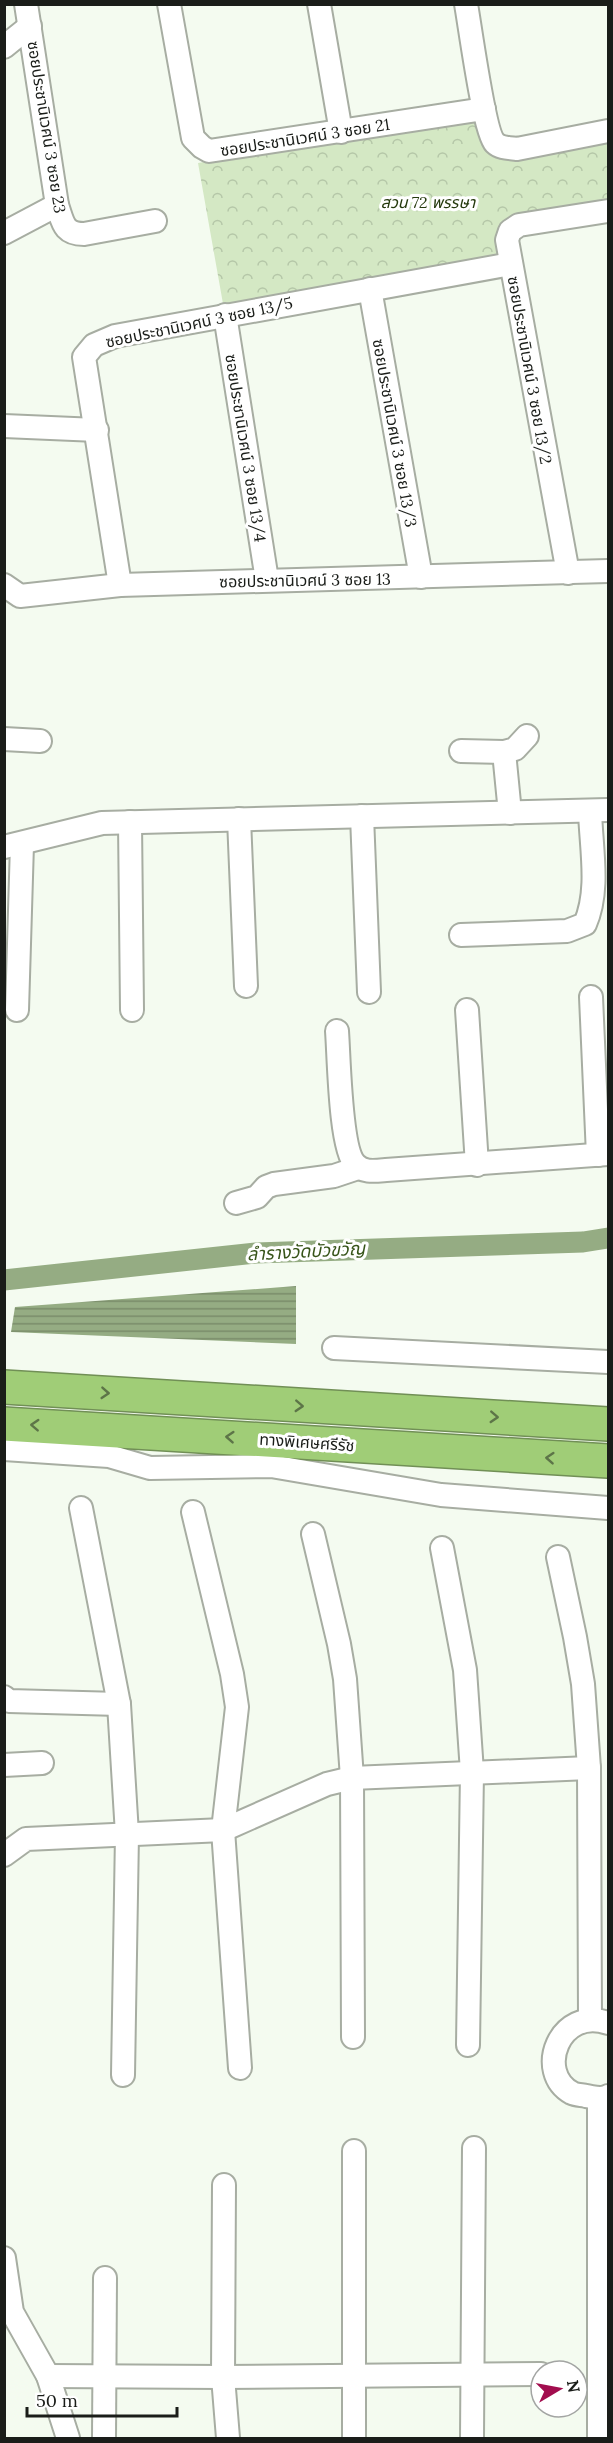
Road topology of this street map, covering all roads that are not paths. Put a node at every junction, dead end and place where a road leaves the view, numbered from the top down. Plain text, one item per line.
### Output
1 (169, 4) edge
2 (319, 4) edge
3 (466, 4) edge
4 (28, 15) edge
5 (4, 47) edge
6 (484, 109) junction
7 (609, 131) edge
8 (341, 132) junction
9 (57, 205) junction
10 (609, 211) edge
11 (155, 221) dead end
12 (4, 233) edge
13 (511, 264) junction
14 (370, 289) junction
15 (225, 315) junction
16 (4, 426) edge
17 (97, 430) junction
18 (609, 571) edge
19 (568, 573) junction
20 (421, 578) junction
21 (267, 580) junction
22 (4, 585) edge
23 (120, 585) junction
24 (527, 736) dead end
25 (4, 739) edge
26 (40, 741) dead end
27 (461, 751) dead end
28 (504, 752) junction
29 (599, 811) edge
30 (510, 813) junction
31 (362, 816) junction
32 (239, 819) junction
33 (130, 822) junction
34 (13, 846) edge
35 (461, 935) dead end
36 (246, 986) dead end
37 (369, 992) dead end
38 (591, 997) dead end
39 (17, 1010) dead end
40 (132, 1010) dead end
41 (467, 1010) dead end
42 (337, 1031) dead end
43 (603, 1155) edge
44 (477, 1165) junction
45 (358, 1168) junction
46 (236, 1203) dead end
47 (334, 1348) dead end
48 (609, 1362) edge
49 (4, 1387) edge
50 (4, 1424) edge
51 (609, 1424) edge
52 (4, 1449) edge
53 (609, 1461) edge
54 (81, 1508) dead end
55 (609, 1508) edge
56 (193, 1512) dead end
57 (313, 1534) dead end
58 (442, 1548) dead end
59 (558, 1557) dead end
60 (4, 1697) edge
61 (119, 1704) junction
62 (42, 1763) dead end
63 (4, 1765) edge
64 (589, 1768) junction
65 (472, 1772) junction
66 (352, 1778) junction
67 (223, 1830) junction
68 (127, 1834) junction
69 (4, 1855) edge
70 (599, 2021) edge
71 (353, 2037) dead end
72 (468, 2045) dead end
73 (240, 2068) dead end
74 (123, 2075) dead end
75 (604, 2097) edge
76 (474, 2148) dead end
77 (354, 2151) dead end
78 (224, 2185) dead end
79 (4, 2258) edge
80 (105, 2278) dead end
81 (529, 2374) edge
82 (595, 2374) edge
83 (105, 2375) junction
84 (353, 2375) junction
85 (472, 2375) junction
86 (48, 2376) junction
87 (223, 2377) junction
88 (68, 2439) edge
89 (104, 2439) edge
90 (228, 2439) edge
91 (354, 2439) edge
92 (472, 2439) edge
93 (599, 2439) edge

1 - 8 street, ซอยประชานิเวศน์ 3 ซอย 21
2 - 8 street
3 - 6 street
4 - 5 street
4 - 9 street, ซอยประชานิเวศน์ 3 ซอย 23
6 - 7 street
6 - 8 street, ซอยประชานิเวศน์ 3 ซอย 21
9 - 11 street, ซอยประชานิเวศน์ 3 ซอย 23
9 - 12 street
10 - 13 street, ซอยประชานิเวศน์ 3 ซอย 13/2
13 - 14 street, ซอยประชานิเวศน์ 3 ซอย 13/5
13 - 19 street, ซอยประชานิเวศน์ 3 ซอย 13/2
14 - 15 street, ซอยประชานิเวศน์ 3 ซอย 13/5
14 - 20 street, ซอยประชานิเวศน์ 3 ซอย 13/3
15 - 17 street, ซอยประชานิเวศน์ 3 ซอย 13/5
15 - 21 street, ซอยประชานิเวศน์ 3 ซอย 13/4
16 - 17 street
17 - 23 street, ซอยประชานิเวศน์ 3 ซอย 13/5
18 - 19 street, ซอยประชานิเวศน์ 3 ซอย 13
19 - 20 street, ซอยประชานิเวศน์ 3 ซอย 13
20 - 21 street, ซอยประชานิเวศน์ 3 ซอย 13
21 - 23 street, ซอยประชานิเวศน์ 3 ซอย 13
22 - 23 street, ซอยประชานิเวศน์ 3 ซอย 13
24 - 28 street
25 - 26 street
27 - 28 street
28 - 30 street
29 - 30 street
29 - 35 street
30 - 31 street
31 - 32 street
31 - 37 street
32 - 33 street
32 - 36 street
33 - 34 street
33 - 40 street
34 - 39 street
38 - 43 street
41 - 44 street
42 - 45 street
43 - 44 street
44 - 45 street
45 - 46 street
47 - 48 street
49 -> 51 highway
53 -> 50 highway, ทางพิเศษศรีรัช
52 - 55 street
54 - 61 street
56 - 67 street
57 - 66 street
58 - 65 street
59 - 64 street
60 - 61 street
61 - 68 street
62 - 63 street
64 - 65 street
64 - 70 street
65 - 66 street
65 - 72 street
66 - 67 street
66 - 71 street
67 - 68 street
67 - 73 street
68 - 69 street
68 - 74 street
70 - 75 street
75 - 82 street
76 - 85 street
77 - 84 street
78 - 87 street
79 - 86 street
80 - 83 street
81 - 85 street
82 - 93 street
83 - 86 street
83 - 87 street
83 - 89 street
84 - 85 street
84 - 87 street
84 - 91 street
85 - 92 street
86 - 88 street
87 - 90 street

